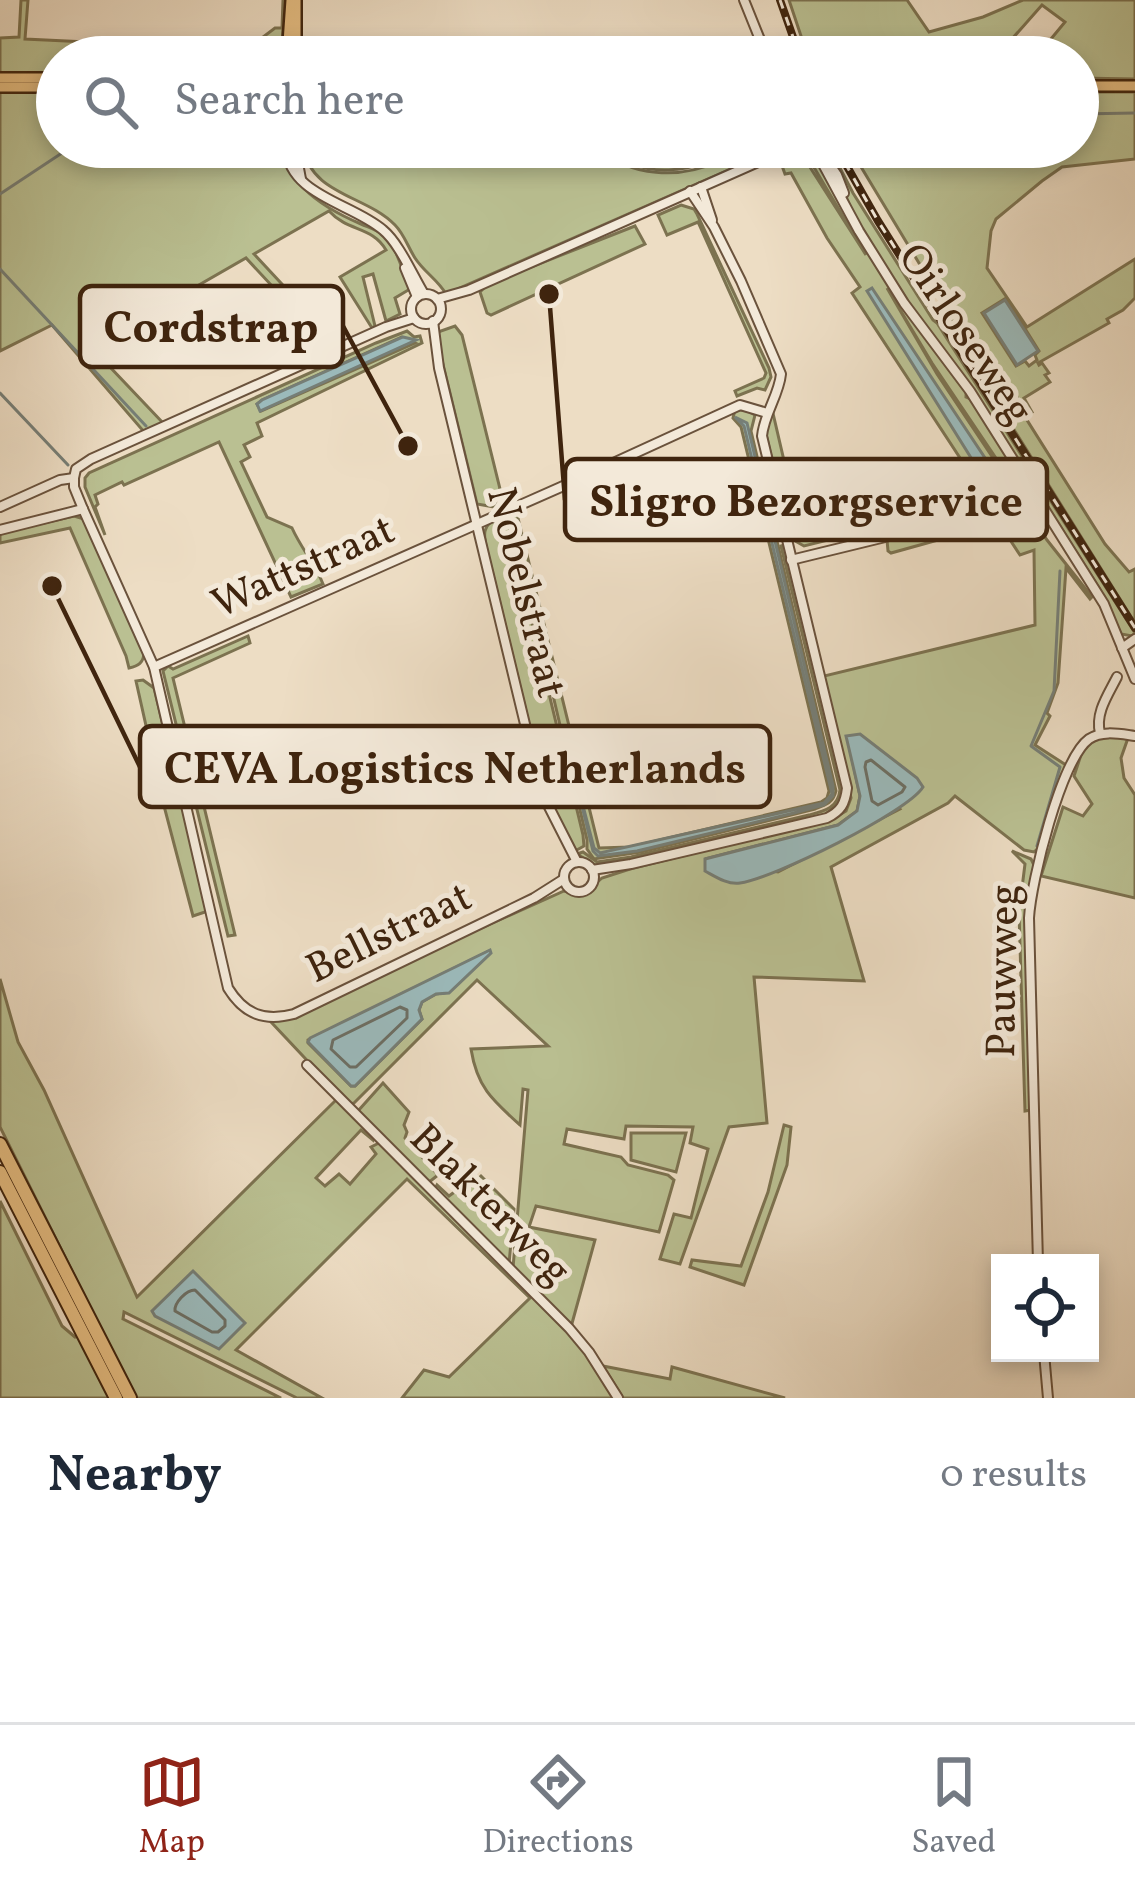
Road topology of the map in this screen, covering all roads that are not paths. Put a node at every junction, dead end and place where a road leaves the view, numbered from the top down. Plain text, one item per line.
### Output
1 (293, 0) edge
2 (744, 0) edge
3 (289, 36) edge
4 (295, 36) edge
5 (759, 36) edge
6 (0, 78) edge
7 (36, 81) edge
8 (36, 84) edge
9 (1099, 86) edge
10 (1135, 86) edge
11 (0, 87) edge
12 (297, 168) edge
13 (744, 168) edge
14 (825, 168) edge
15 (832, 168) edge
16 (701, 187) junction
17 (690, 191) junction
18 (849, 212) junction
19 (714, 227) junction
20 (420, 296) junction
21 (438, 303) junction
22 (412, 314) junction
23 (429, 322) junction
24 (768, 413) junction
25 (74, 478) junction
26 (1030, 488) junction
27 (0, 507) edge
28 (83, 509) junction
29 (477, 525) junction
30 (0, 530) edge
31 (791, 560) junction
32 (1135, 639) edge
33 (1123, 648) junction
34 (154, 667) junction
35 (1118, 677) dead end
36 (1135, 679) edge
37 (1100, 733) junction
38 (1135, 736) edge
39 (573, 864) junction
40 (593, 874) junction
41 (566, 883) junction
42 (307, 1065) dead end
43 (0, 1144) edge
44 (0, 1172) edge
45 (1038, 1254) edge
46 (1045, 1362) edge
47 (116, 1398) edge
48 (130, 1398) edge
49 (618, 1398) edge
50 (1048, 1398) edge

1 - 3 main road
1 - 4 main road
2 - 5 street
6 - 7 main road
8 - 11 main road
9 - 10 main road
12 - 20 street
13 - 16 street
14 - 18 street, Oirloseweg
15 - 18 street, Oirloseweg
16 - 17 street
16 - 19 street
17 - 19 street
17 - 21 street
18 - 26 street, Oirloseweg
19 - 24 street
20 - 21 street
20 - 22 street
21 - 23 street
22 - 23 street
22 - 25 street
23 - 29 street, Nobelstraat
24 - 29 street, Wattstraat
24 - 31 street
25 - 27 street
25 - 28 street
26 - 31 street
26 - 33 street, Oirloseweg
28 - 30 street
28 - 34 street
29 - 34 street, Wattstraat
29 - 39 street, Nobelstraat
31 - 40 street
32 - 33 street
33 - 36 street, Oirloseweg
34 - 41 street, Bellstraat
35 - 37 street
37 - 38 street
37 - 45 street, Pauwweg
39 - 40 street
39 - 41 street
40 - 41 street
42 - 49 street, Blakterweg
43 - 48 highway
44 - 47 highway
46 - 50 street

